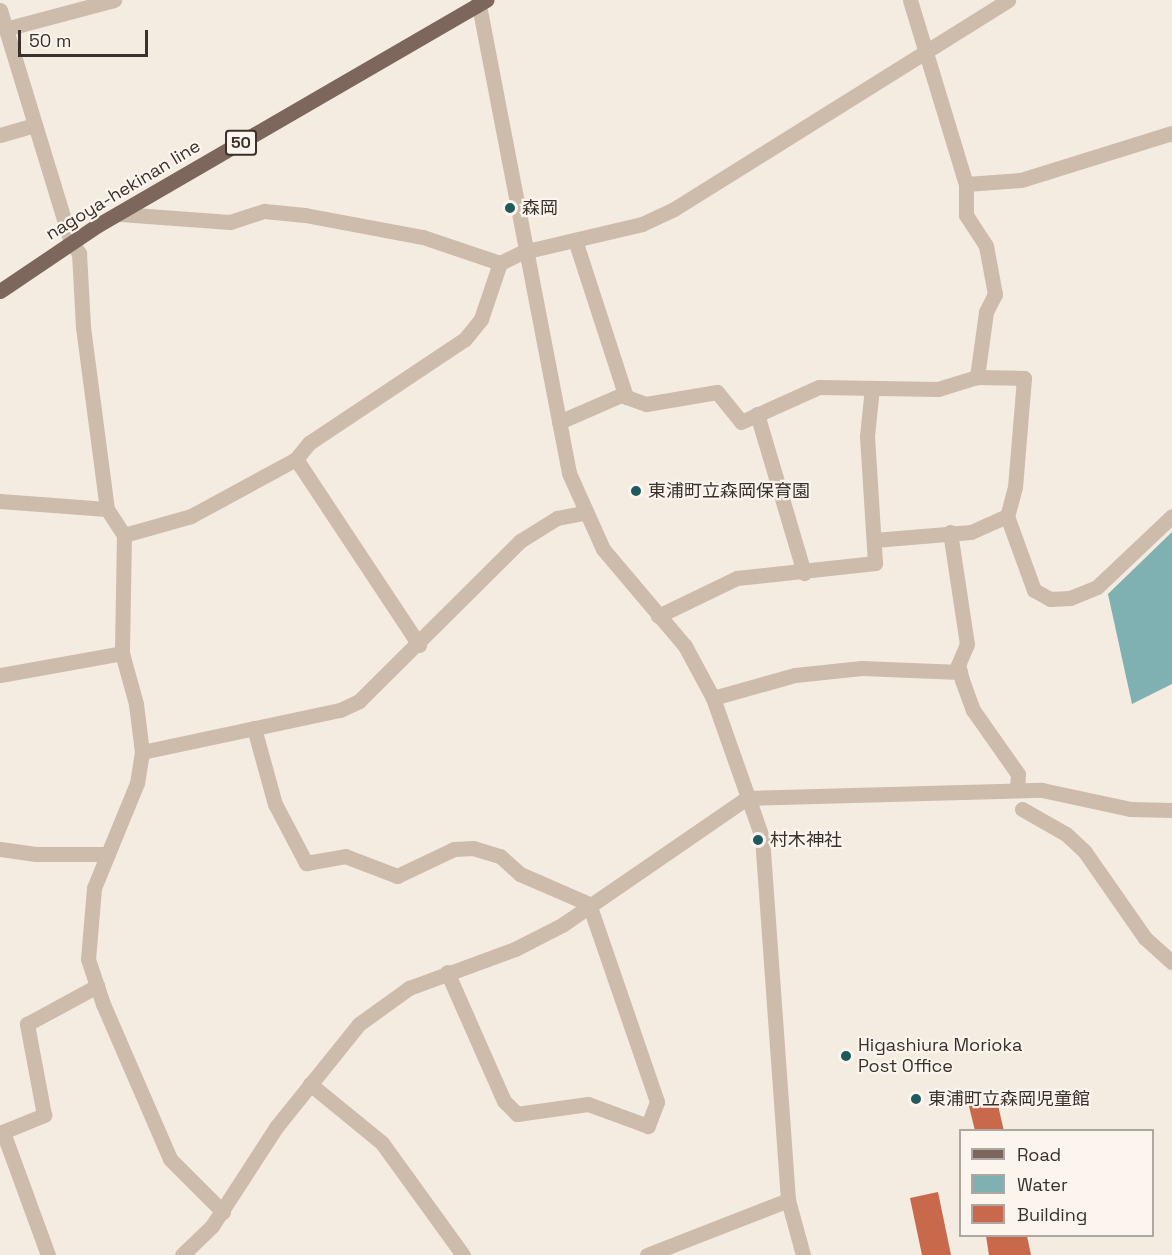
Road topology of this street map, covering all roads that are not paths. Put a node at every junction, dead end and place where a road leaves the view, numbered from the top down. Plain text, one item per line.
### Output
1 (114, 0) edge
2 (910, 0) edge
3 (1008, 0) edge
4 (482, 1) edge
5 (0, 10) edge
6 (6, 30) junction
7 (927, 54) junction
8 (35, 125) junction
9 (1172, 133) edge
10 (0, 135) edge
11 (966, 184) junction
12 (120, 214) junction
13 (575, 240) junction
14 (71, 242) junction
15 (523, 252) junction
16 (500, 263) junction
17 (0, 291) edge
18 (977, 377) junction
19 (872, 388) junction
20 (626, 397) junction
21 (757, 414) junction
22 (559, 422) junction
23 (296, 459) junction
24 (0, 501) edge
25 (107, 509) junction
26 (583, 513) junction
27 (1007, 516) junction
28 (1172, 516) edge
29 (950, 532) junction
30 (124, 535) junction
31 (874, 540) junction
32 (804, 573) junction
33 (658, 616) junction
34 (419, 645) junction
35 (122, 653) junction
36 (960, 672) junction
37 (0, 675) edge
38 (713, 698) junction
39 (254, 728) junction
40 (142, 752) junction
41 (1017, 790) junction
42 (747, 798) junction
43 (1022, 809) dead end
44 (1172, 810) edge
45 (0, 849) edge
46 (108, 854) junction
47 (589, 904) junction
48 (1172, 963) edge
49 (447, 972) junction
50 (97, 986) junction
51 (310, 1084) junction
52 (1, 1132) edge
53 (788, 1200) junction
54 (223, 1212) junction
55 (48, 1255) edge
56 (182, 1255) edge
57 (463, 1255) edge
58 (647, 1255) edge
59 (803, 1255) edge

1 - 6 street
2 - 7 street
3 - 7 street
4 - 12 main road, nagoya-hekinan line / 50
4 - 15 street
5 - 6 street
6 - 8 street
7 - 11 street
7 - 13 street
8 - 10 street
8 - 14 street
9 - 11 street
11 - 18 street
12 - 14 main road, nagoya-hekinan line / 50
12 - 16 street
13 - 15 street
13 - 20 street
14 - 17 main road, nagoya-hekinan line / 50
14 - 25 street
15 - 16 street
15 - 22 street
16 - 23 street
18 - 19 street
18 - 27 street
19 - 21 street
19 - 31 street
20 - 21 street
20 - 22 street
21 - 32 street
22 - 26 street
23 - 30 street
23 - 34 street
24 - 25 street
25 - 30 street
26 - 33 street
26 - 34 street
27 - 28 street
27 - 29 street
29 - 31 street
29 - 36 street
30 - 35 street
31 - 32 street
32 - 33 street
33 - 38 street
34 - 39 street
35 - 37 street
35 - 40 street
36 - 38 street
36 - 41 street
38 - 42 street
39 - 40 street
39 - 47 street
40 - 46 street
41 - 42 street
41 - 44 street
42 - 47 street
42 - 53 street
43 - 48 street
45 - 46 street
46 - 50 street
47 - 49 street
47 - 49 street
49 - 51 street
50 - 52 street
50 - 54 street
51 - 54 street
51 - 57 street
52 - 55 street
53 - 58 street
53 - 59 street
54 - 56 street

